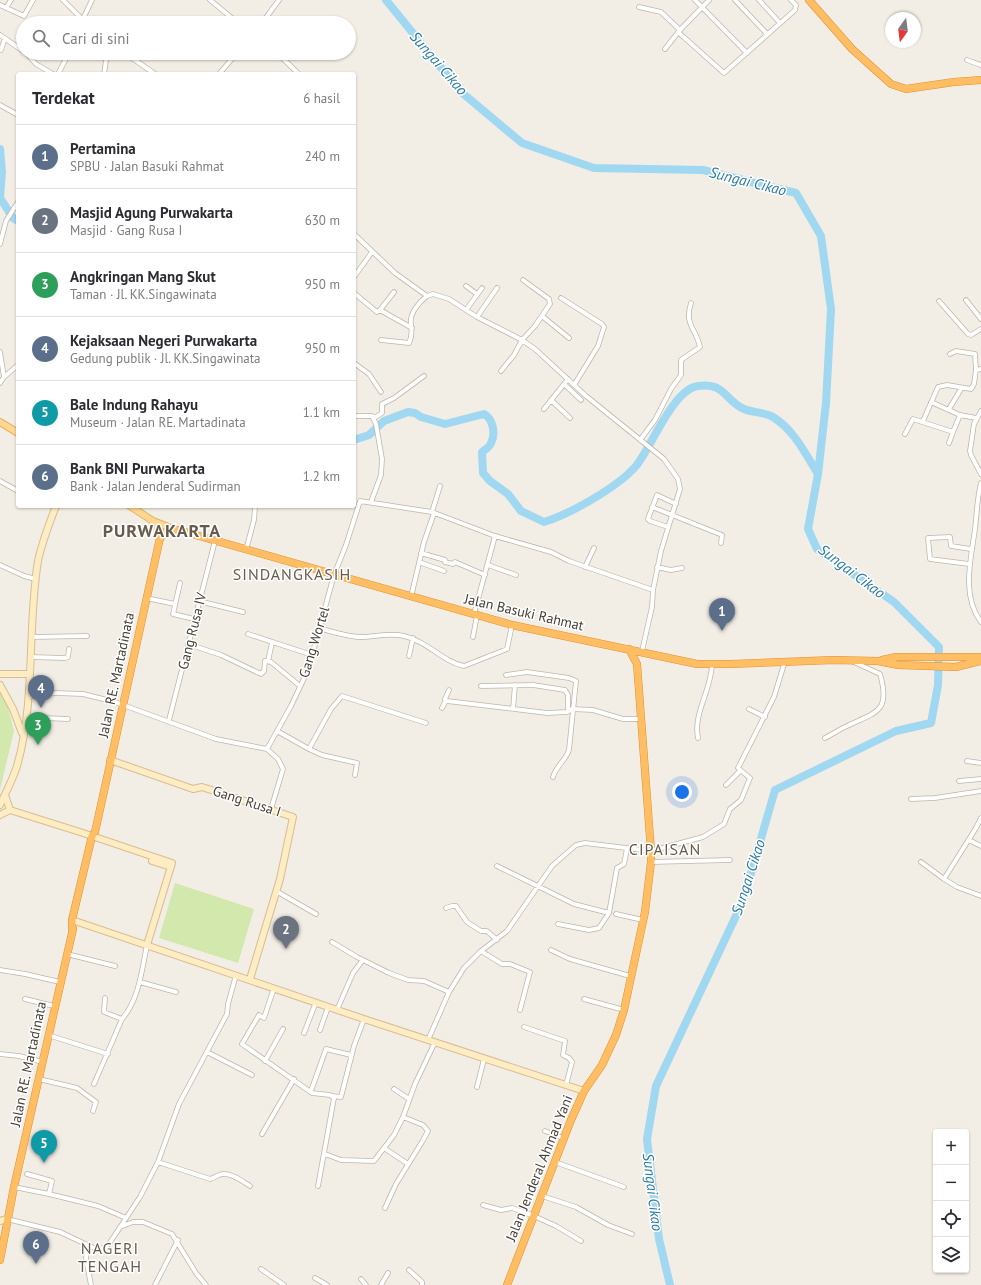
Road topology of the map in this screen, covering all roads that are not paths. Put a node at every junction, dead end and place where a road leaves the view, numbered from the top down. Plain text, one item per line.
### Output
1 (11, 0) edge
2 (33, 0) edge
3 (62, 0) edge
4 (92, 0) edge
5 (210, 0) edge
6 (279, 0) edge
7 (695, 0) edge
8 (709, 0) edge
9 (735, 0) edge
10 (759, 0) edge
11 (791, 0) edge
12 (809, 0) edge
13 (0, 5) edge
14 (702, 6) junction
15 (638, 7) dead end
16 (6, 8) junction
17 (77, 16) edge
18 (84, 16) edge
19 (229, 16) edge
20 (267, 16) edge
21 (780, 23) junction
22 (679, 31) junction
23 (767, 34) junction
24 (0, 35) edge
25 (5, 38) junction
26 (16, 45) edge
27 (666, 49) dead end
28 (1, 50) edge
29 (748, 53) junction
30 (32, 60) edge
31 (65, 60) edge
32 (106, 60) edge
33 (135, 60) edge
34 (231, 60) edge
35 (284, 60) edge
36 (967, 60) dead end
37 (981, 65) edge
38 (50, 72) edge
39 (59, 72) edge
40 (104, 72) edge
41 (152, 72) edge
42 (221, 72) edge
43 (297, 72) edge
44 (981, 80) edge
45 (0, 105) edge
46 (16, 114) edge
47 (16, 205) edge
48 (356, 236) edge
49 (0, 244) edge
50 (372, 252) junction
51 (356, 274) edge
52 (522, 280) dead end
53 (466, 286) dead end
54 (482, 288) dead end
55 (497, 288) dead end
56 (394, 292) dead end
57 (477, 294) junction
58 (356, 295) edge
59 (426, 296) junction
60 (561, 298) dead end
61 (966, 300) dead end
62 (939, 301) dead end
63 (691, 303) dead end
64 (380, 310) junction
65 (466, 310) junction
66 (542, 316) junction
67 (477, 317) junction
68 (981, 319) edge
69 (412, 328) junction
70 (981, 329) edge
71 (569, 338) dead end
72 (381, 340) dead end
73 (522, 340) junction
74 (0, 352) edge
75 (950, 354) dead end
76 (356, 364) edge
77 (16, 367) edge
78 (978, 370) edge
79 (501, 371) dead end
80 (424, 376) dead end
81 (4, 377) junction
82 (568, 379) junction
83 (0, 383) edge
84 (564, 384) junction
85 (574, 385) junction
86 (961, 389) junction
87 (381, 392) dead end
88 (551, 400) junction
89 (581, 400) dead end
90 (931, 402) junction
91 (544, 409) dead end
92 (949, 409) junction
93 (981, 411) edge
94 (960, 415) junction
95 (356, 416) edge
96 (374, 418) junction
97 (570, 418) dead end
98 (976, 418) junction
99 (923, 421) junction
100 (0, 422) edge
101 (16, 432) edge
102 (953, 432) junction
103 (905, 434) dead end
104 (640, 440) junction
105 (950, 443) dead end
106 (981, 474) edge
107 (0, 481) edge
108 (981, 483) edge
109 (440, 486) dead end
110 (16, 490) edge
111 (356, 499) edge
112 (360, 500) junction
113 (371, 502) junction
114 (676, 504) junction
115 (652, 507) junction
116 (55, 508) edge
117 (133, 508) edge
118 (256, 508) edge
119 (433, 513) junction
120 (672, 514) junction
121 (153, 521) junction
122 (668, 527) junction
123 (171, 528) junction
124 (495, 536) junction
125 (160, 538) junction
126 (215, 542) junction
127 (721, 543) dead end
128 (594, 548) dead end
129 (972, 549) junction
130 (246, 550) junction
131 (421, 553) junction
132 (419, 562) junction
133 (970, 564) junction
134 (0, 565) edge
135 (488, 565) junction
136 (585, 567) junction
137 (657, 567) junction
138 (682, 568) dead end
139 (444, 571) dead end
140 (334, 575) junction
141 (485, 575) junction
142 (516, 575) dead end
143 (36, 579) junction
144 (180, 583) dead end
145 (653, 590) junction
146 (411, 597) junction
147 (145, 598) junction
148 (199, 601) junction
149 (175, 604) junction
150 (243, 612) dead end
151 (475, 615) junction
152 (194, 620) junction
153 (981, 622) edge
154 (512, 625) junction
155 (319, 628) junction
156 (248, 634) dead end
157 (32, 636) junction
158 (86, 636) dead end
159 (473, 637) dead end
160 (413, 638) junction
161 (272, 643) junction
162 (188, 644) junction
163 (68, 649) dead end
164 (630, 649) junction
165 (644, 652) junction
166 (312, 654) junction
167 (409, 656) dead end
168 (30, 657) junction
169 (981, 657) edge
170 (268, 661) junction
171 (785, 661) junction
172 (850, 661) junction
173 (878, 661) junction
174 (981, 661) edge
175 (637, 664) junction
176 (712, 664) junction
177 (0, 674) edge
178 (29, 674) junction
179 (506, 675) dead end
180 (0, 685) edge
181 (515, 685) junction
182 (300, 686) junction
183 (481, 686) dead end
184 (449, 690) dead end
185 (28, 696) junction
186 (446, 700) junction
187 (123, 706) junction
188 (442, 708) dead end
189 (513, 709) junction
190 (570, 709) junction
191 (749, 709) dead end
192 (765, 717) junction
193 (68, 719) dead end
194 (640, 719) junction
195 (25, 720) junction
196 (169, 720) junction
197 (426, 723) dead end
198 (277, 731) junction
199 (23, 734) junction
200 (698, 738) dead end
201 (825, 738) dead end
202 (267, 749) junction
203 (309, 749) junction
204 (110, 760) junction
205 (968, 761) dead end
206 (981, 763) edge
207 (740, 771) junction
208 (355, 775) dead end
209 (553, 777) dead end
210 (981, 779) edge
211 (959, 781) dead end
212 (726, 786) dead end
213 (981, 791) edge
214 (5, 795) junction
215 (911, 799) dead end
216 (0, 805) edge
217 (271, 809) junction
218 (10, 810) junction
219 (0, 815) edge
220 (981, 818) edge
221 (94, 837) junction
222 (969, 840) junction
223 (981, 846) edge
224 (627, 849) junction
225 (651, 851) junction
226 (730, 860) dead end
227 (651, 862) junction
228 (921, 862) dead end
229 (497, 866) dead end
230 (944, 879) junction
231 (536, 886) junction
232 (276, 891) junction
233 (981, 896) edge
234 (446, 908) dead end
235 (609, 912) junction
236 (316, 914) dead end
237 (616, 914) dead end
238 (643, 920) junction
239 (74, 921) junction
240 (558, 924) dead end
241 (497, 940) junction
242 (332, 942) dead end
243 (147, 945) junction
244 (551, 950) dead end
245 (481, 951) junction
246 (66, 954) junction
247 (362, 960) junction
248 (115, 966) dead end
249 (0, 970) edge
250 (236, 975) junction
251 (630, 976) junction
252 (250, 979) junction
253 (60, 982) junction
254 (140, 982) junction
255 (274, 988) junction
256 (176, 992) dead end
257 (450, 992) junction
258 (105, 998) dead end
259 (25, 999) dead end
260 (584, 999) dead end
261 (316, 1002) junction
262 (54, 1006) junction
263 (328, 1007) junction
264 (338, 1010) junction
265 (520, 1010) dead end
266 (624, 1010) junction
267 (122, 1019) junction
268 (364, 1019) junction
269 (524, 1027) dead end
270 (283, 1029) dead end
271 (320, 1030) dead end
272 (304, 1033) dead end
273 (48, 1035) junction
274 (428, 1040) junction
275 (435, 1042) junction
276 (207, 1052) junction
277 (0, 1054) edge
278 (108, 1054) junction
279 (351, 1055) junction
280 (484, 1059) junction
281 (265, 1061) junction
282 (43, 1062) junction
283 (252, 1075) dead end
284 (39, 1079) junction
285 (294, 1079) junction
286 (94, 1084) dead end
287 (566, 1085) junction
288 (477, 1087) dead end
289 (394, 1089) dead end
290 (311, 1091) junction
291 (584, 1091) junction
292 (332, 1096) junction
293 (409, 1099) junction
294 (93, 1111) dead end
295 (403, 1116) junction
296 (545, 1131) dead end
297 (262, 1134) dead end
298 (563, 1138) junction
299 (384, 1148) junction
300 (325, 1154) junction
301 (158, 1162) junction
302 (555, 1162) junction
303 (408, 1164) junction
304 (27, 1174) dead end
305 (250, 1186) dead end
306 (318, 1186) dead end
307 (14, 1187) junction
308 (624, 1187) dead end
309 (49, 1194) junction
310 (542, 1196) junction
311 (483, 1205) dead end
312 (385, 1208) dead end
313 (534, 1216) junction
314 (126, 1218) junction
315 (4, 1220) edge
316 (120, 1228) junction
317 (632, 1234) dead end
318 (178, 1240) junction
319 (581, 1241) dead end
320 (87, 1246) junction
321 (1, 1248) edge
322 (0, 1260) edge
323 (261, 1268) dead end
324 (409, 1270) dead end
325 (388, 1273) dead end
326 (316, 1278) dead end
327 (361, 1279) dead end
328 (91, 1285) edge
329 (155, 1285) edge
330 (206, 1285) edge
331 (284, 1285) edge
332 (327, 1285) edge
333 (366, 1285) edge
334 (381, 1285) edge
335 (422, 1285) edge
336 (507, 1285) edge

1 - 16 street
2 - 16 street
3 - 17 street
4 - 18 street
5 - 19 street
6 - 20 street
7 - 14 street
8 - 14 street
9 - 23 street
10 - 21 street
11 - 21 street
12 - 44 highway
13 - 16 street
14 - 22 street
14 - 29 street
15 - 22 street
21 - 23 street
22 - 27 street
22 - 29 street
23 - 29 street
24 - 25 street
25 - 26 street
25 - 28 street
30 - 38 street
31 - 39 street
32 - 40 street
33 - 41 street
34 - 42 street
35 - 43 street
36 - 37 street
45 - 46 street
47 - 49 street
48 - 50 street
50 - 51 street
50 - 59 street
52 - 66 street
53 - 57 street
54 - 57 street
55 - 67 street
56 - 64 street
57 - 65 street
58 - 64 street
59 - 65 street
59 - 69 street
60 - 85 street
61 - 68 street
62 - 70 street
63 - 104 street
64 - 69 street
65 - 67 street
66 - 71 street
66 - 73 street
67 - 73 street
69 - 72 street
73 - 79 street
73 - 82 street
74 - 81 street
75 - 78 street
76 - 87 street
77 - 81 street
78 - 86 street
80 - 96 street
81 - 83 street
82 - 84 street
82 - 85 street
84 - 88 street
84 - 89 street
85 - 104 street
86 - 90 street
86 - 92 street
88 - 91 street
88 - 97 street
90 - 92 street
90 - 99 street
92 - 94 street
93 - 98 street
94 - 98 street
94 - 102 street
95 - 96 street
96 - 113 street
98 - 106 street
99 - 102 street
99 - 103 street
100 - 101 main road
102 - 105 street
104 - 114 street
107 - 110 street
108 - 129 street
109 - 119 street
111 - 112 street
112 - 113 street
112 - 140 street, Gang Wortel
113 - 119 street
114 - 115 street
114 - 120 street
115 - 120 street
115 - 122 street
116 - 143 street
117 - 121 main road
118 - 130 street
119 - 124 street
119 - 131 street
120 - 122 street
120 - 127 street
121 - 123 main road
121 - 125 main road
122 - 137 street
123 - 125 highway
123 - 126 highway, Jalan Basuki Rahmat
124 - 135 street
124 - 136 street
125 - 147 highway, Jalan RE. Martadinata
126 - 130 highway, Jalan Basuki Rahmat
126 - 148 street, Gang Rusa IV
128 - 136 street
129 - 133 street
129 - 133 street
130 - 140 highway, Jalan Basuki Rahmat
131 - 132 street
131 - 141 street
132 - 139 street
132 - 146 street
133 - 153 street
134 - 143 street
135 - 141 street
135 - 142 street
136 - 145 street
137 - 138 street
137 - 145 street
140 - 146 highway, Jalan Basuki Rahmat
140 - 155 street, Gang Wortel
141 - 151 street
143 - 157 street
144 - 149 street
145 - 165 street
146 - 151 highway, Jalan Basuki Rahmat
147 - 149 street
147 - 187 highway, Jalan RE. Martadinata
148 - 150 street
148 - 152 street, Gang Rusa IV
149 - 152 street
151 - 154 highway, Jalan Basuki Rahmat
151 - 159 street
152 - 162 street, Gang Rusa IV
154 - 160 street
154 - 164 highway, Jalan Basuki Rahmat
155 - 160 street
155 - 166 street, Gang Wortel
156 - 161 street
157 - 158 street
157 - 168 street
160 - 167 street
161 - 166 street
161 - 170 street
162 - 170 street
162 - 196 street, Gang Rusa IV
163 - 168 street
164 - 165 highway, Jalan Basuki Rahmat
164 - 175 highway, Jalan Jenderal Ahmad Yani
165 - 175 highway
165 - 176 highway, Jalan Basuki Rahmat
166 - 182 street, Gang Wortel
168 - 178 street
169 - 173 highway, Jalan Basuki Rahmat
170 - 182 street
171 - 172 highway, Jalan Basuki Rahmat
171 - 176 highway, Jalan Basuki Rahmat
171 - 192 street
172 - 173 highway, Jalan Basuki Rahmat
172 - 201 street
173 - 174 highway, Jalan Basuki Rahmat
175 - 194 highway, Jalan Jenderal Ahmad Yani
176 - 200 street
177 - 178 street
178 - 185 street
179 - 190 street
180 - 199 street
181 - 183 street
181 - 189 street
181 - 190 street
182 - 198 street, Gang Wortel
184 - 186 street
185 - 187 street
185 - 195 street
186 - 188 street
186 - 189 street
187 - 196 street
187 - 204 highway, Jalan RE. Martadinata
189 - 190 street
190 - 194 street
190 - 209 street
191 - 192 street
192 - 207 street
193 - 195 street
194 - 225 highway, Jalan Jenderal Ahmad Yani
195 - 199 street
196 - 202 street
197 - 203 street
198 - 202 street, Gang Wortel
198 - 203 street
199 - 214 street
202 - 217 street
203 - 208 street
204 - 217 street, Gang Rusa I
204 - 221 highway, Jalan RE. Martadinata
205 - 206 street
207 - 212 street
207 - 225 street
210 - 211 street
213 - 215 street
214 - 216 street
214 - 218 street
217 - 232 street, Gang Rusa I
218 - 219 street
218 - 221 street
220 - 222 street
221 - 239 highway, Jalan RE. Martadinata
221 - 243 street
222 - 223 street
222 - 230 street
224 - 225 street
224 - 231 street
224 - 235 street
225 - 227 highway, Jalan Jenderal Ahmad Yani
226 - 227 street
227 - 238 highway, Jalan Jenderal Ahmad Yani
228 - 230 street
229 - 231 street
230 - 233 street
231 - 235 street
231 - 241 street
232 - 236 street
232 - 252 street, Gang Rusa I
234 - 241 street
235 - 240 street
237 - 238 street
238 - 251 highway, Jalan Jenderal Ahmad Yani
239 - 243 street
239 - 246 highway, Jalan RE. Martadinata
241 - 245 street
242 - 247 street
243 - 250 street
243 - 254 street
244 - 251 street
245 - 257 street
245 - 265 street
246 - 248 street
246 - 253 highway, Jalan RE. Martadinata
247 - 257 street
247 - 264 street
249 - 253 street
250 - 252 street
250 - 276 street
251 - 266 highway, Jalan Jenderal Ahmad Yani
252 - 255 street
253 - 262 highway, Jalan RE. Martadinata
254 - 256 street
254 - 267 street
255 - 261 street
255 - 281 street
257 - 274 street
258 - 267 street
259 - 262 street
260 - 266 street
261 - 263 street
261 - 272 street
262 - 273 highway, Jalan RE. Martadinata
263 - 264 street
263 - 271 street
264 - 268 street
266 - 291 highway, Jalan Jenderal Ahmad Yani
267 - 278 street
268 - 274 street
268 - 279 street
269 - 287 street
270 - 281 street
273 - 278 street
273 - 282 highway, Jalan RE. Martadinata
274 - 275 street
275 - 280 street
275 - 293 street
276 - 283 street
276 - 301 street
277 - 282 street
278 - 286 street
279 - 290 street
279 - 292 street
280 - 287 street
280 - 288 street
281 - 285 street
282 - 284 highway, Jalan RE. Martadinata
284 - 294 street
284 - 307 highway, Jalan RE. Martadinata
285 - 290 street
285 - 297 street
287 - 291 street
289 - 293 street
290 - 292 street
291 - 298 highway, Jalan Jenderal Ahmad Yani
292 - 300 street
293 - 295 street
295 - 299 street
295 - 303 street
296 - 298 street
298 - 302 highway, Jalan Jenderal Ahmad Yani
299 - 300 street
299 - 303 street
300 - 306 street
301 - 305 street
301 - 314 street
302 - 308 street
302 - 310 highway, Jalan Jenderal Ahmad Yani
303 - 312 street
304 - 309 street
307 - 309 street
307 - 315 highway, Jalan RE. Martadinata
309 - 314 street
310 - 313 highway, Jalan Jenderal Ahmad Yani
310 - 317 street
311 - 313 street
313 - 319 street
313 - 336 highway, Jalan Jenderal Ahmad Yani
314 - 316 street
315 - 320 street
315 - 321 highway, Jalan RE. Martadinata
316 - 318 street
316 - 320 street
318 - 329 street
318 - 330 street
320 - 328 street
321 - 322 highway, Jalan RE. Martadinata
323 - 331 street
324 - 335 street
325 - 334 street
326 - 332 street
327 - 333 street

